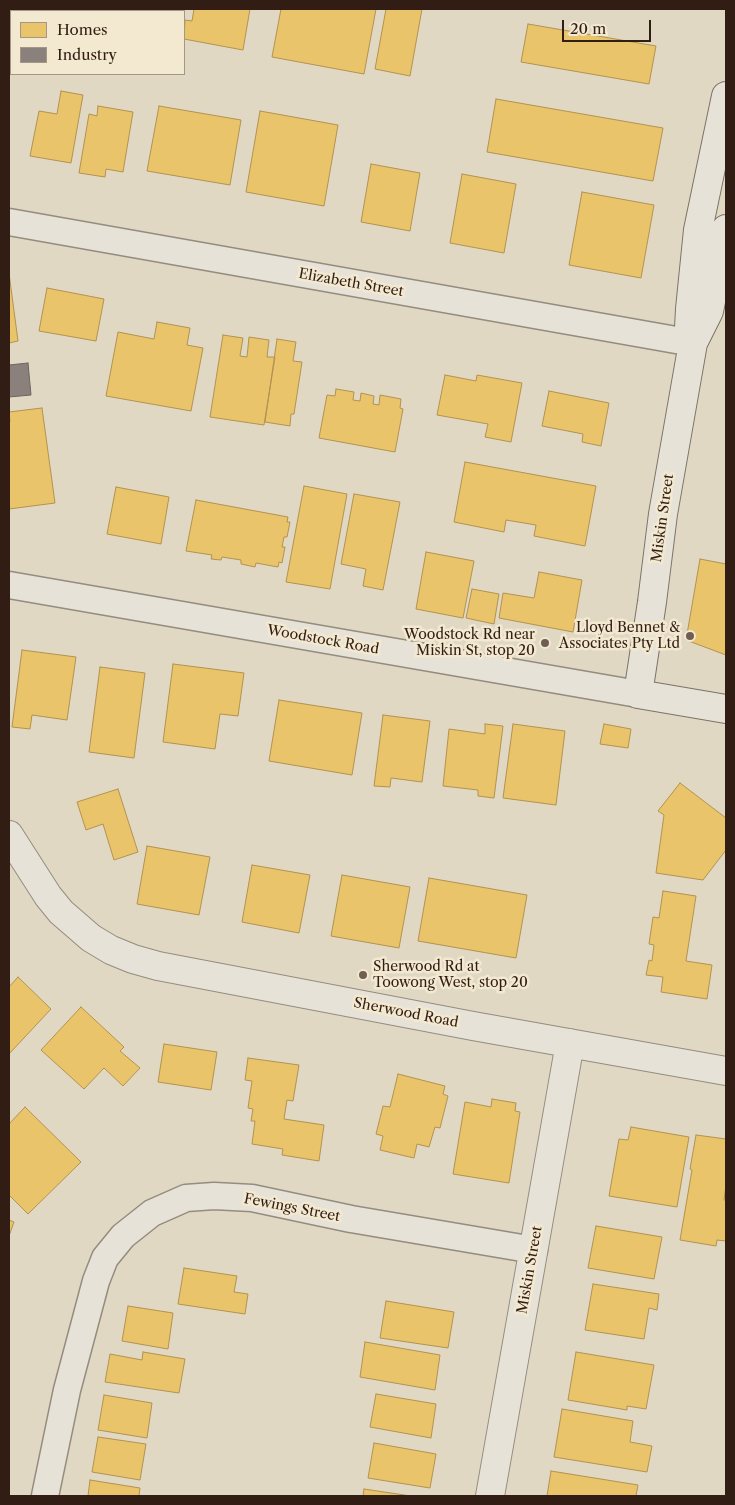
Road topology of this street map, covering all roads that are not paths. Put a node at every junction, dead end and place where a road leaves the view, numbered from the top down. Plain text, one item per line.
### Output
1 (726, 96) edge
2 (9, 222) edge
3 (726, 230) edge
4 (693, 343) junction
5 (9, 585) edge
6 (638, 694) junction
7 (726, 709) edge
8 (9, 835) edge
9 (570, 1043) junction
10 (726, 1072) edge
11 (534, 1250) junction
12 (45, 1496) edge
13 (490, 1496) edge

1 - 4 street, Miskin Street
2 - 4 street, Elizabeth Street
3 - 4 street, Miskin Street
4 - 6 street, Miskin Street
5 - 6 street, Woodstock Road
6 - 7 street, Woodstock Road
8 - 9 street, Sherwood Road
9 - 10 street, Sherwood Road
9 - 11 street, Miskin Street
11 - 12 street, Fewings Street
11 - 13 street, Miskin Street

